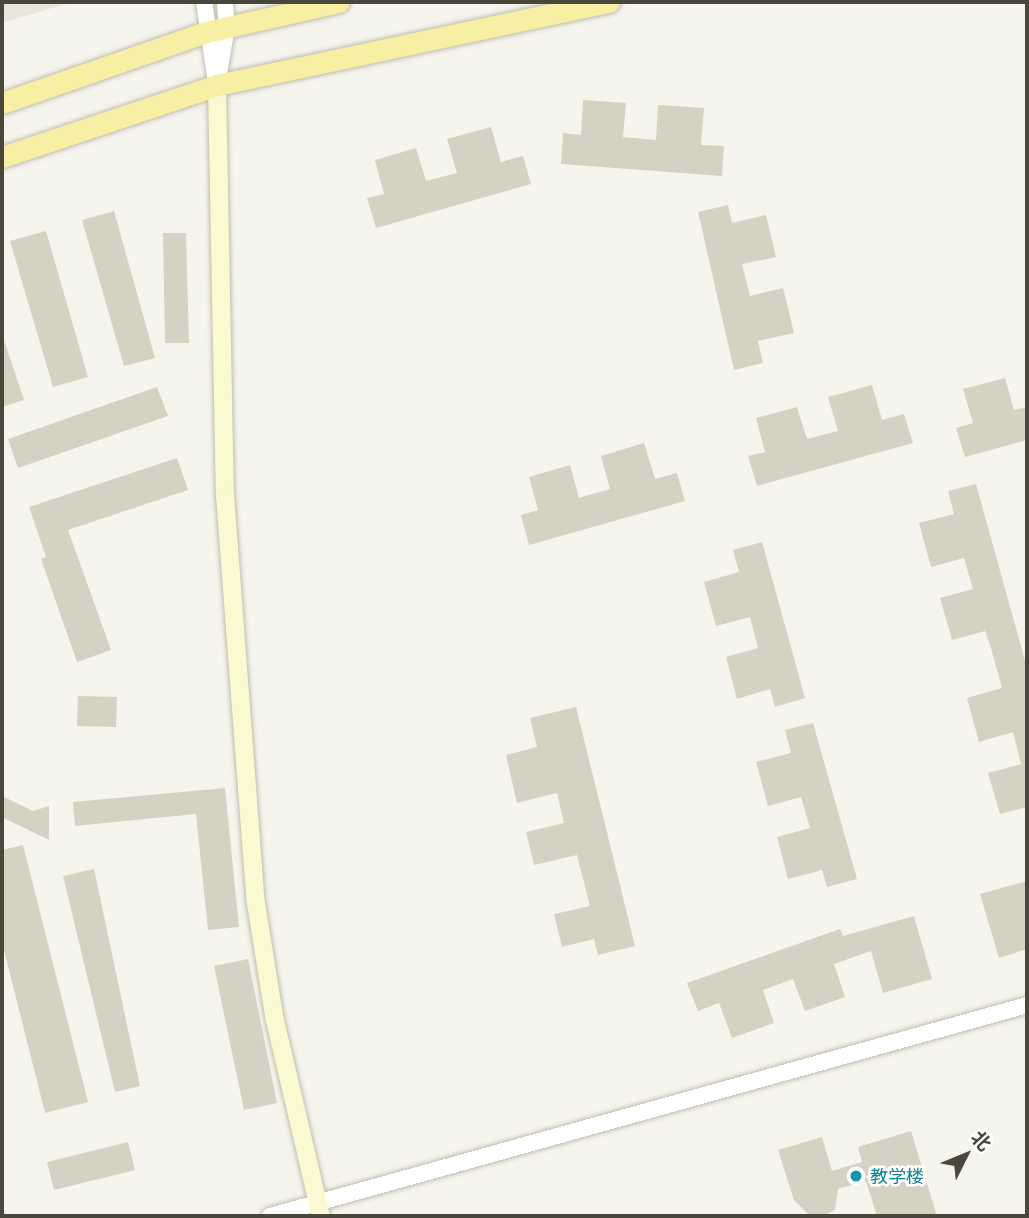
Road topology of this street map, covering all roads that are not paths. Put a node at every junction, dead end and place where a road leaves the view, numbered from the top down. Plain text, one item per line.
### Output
1 (204, 2) edge
2 (225, 2) edge
3 (339, 2) edge
4 (609, 2) edge
5 (217, 29) junction
6 (217, 85) junction
7 (2, 103) edge
8 (2, 157) edge
9 (1027, 1005) edge
10 (320, 1210) edge
11 (270, 1216) edge

1 - 5 street
2 - 5 street
3 - 5 main road
4 - 6 main road
5 - 6 street
5 - 7 main road
6 - 8 main road
6 - 10 main road
9 - 10 street
10 - 11 street

